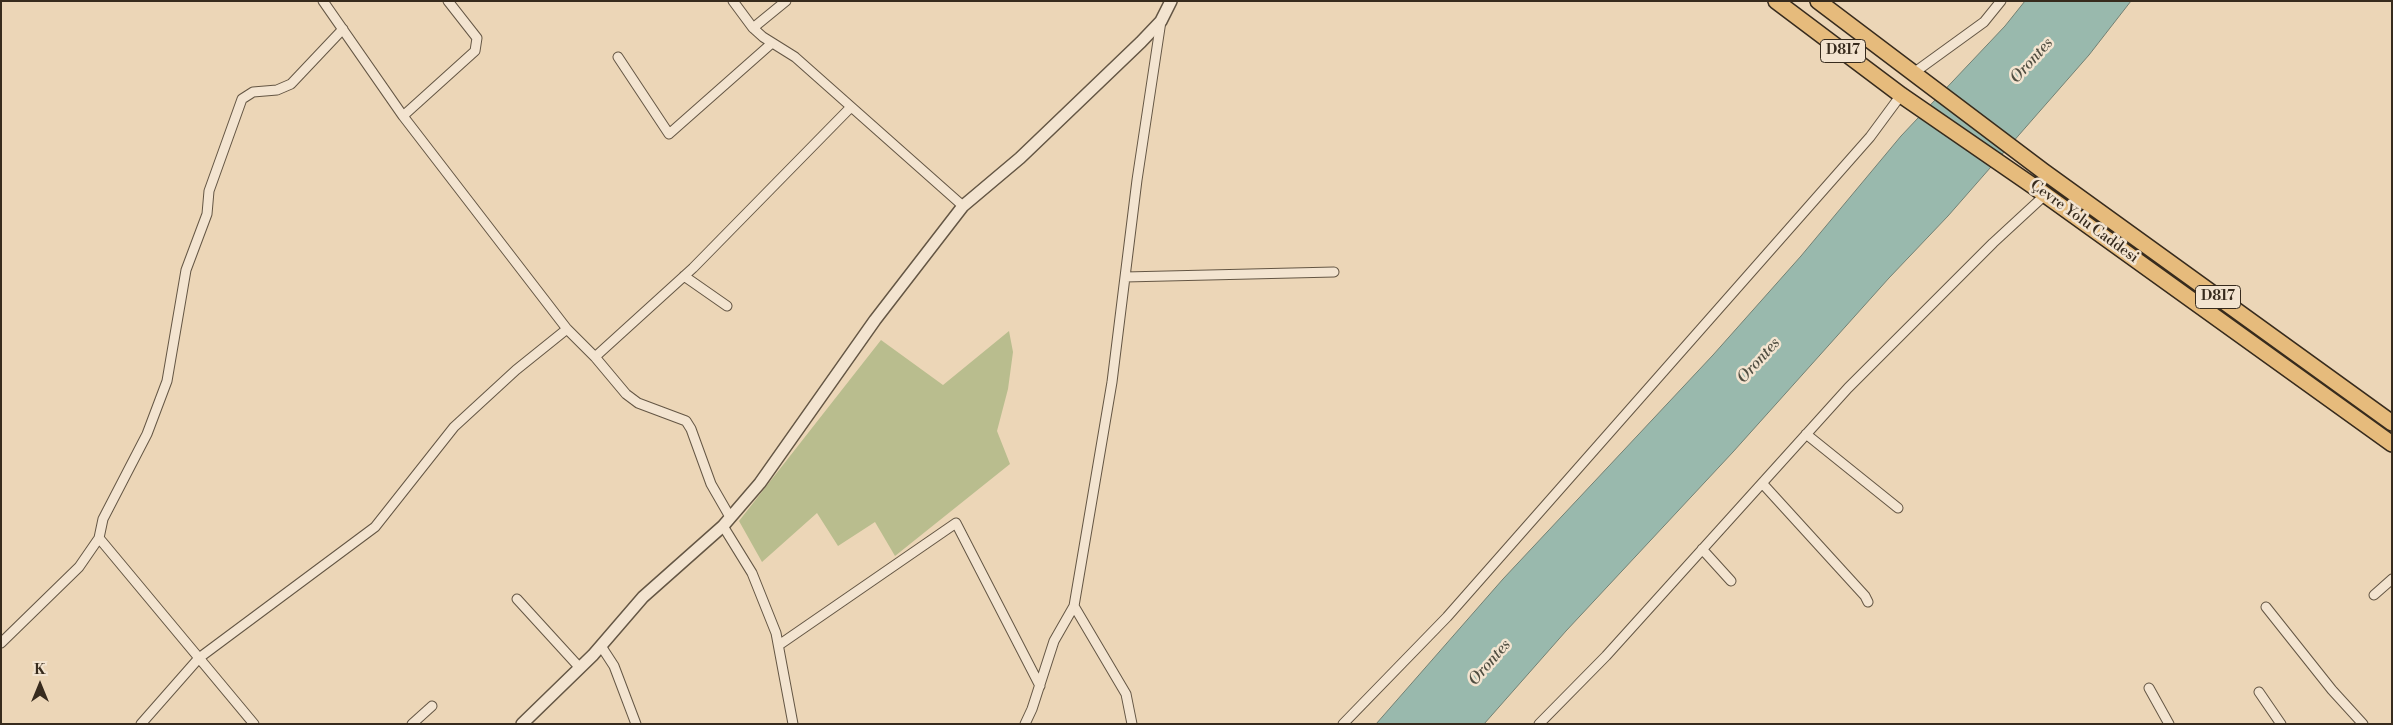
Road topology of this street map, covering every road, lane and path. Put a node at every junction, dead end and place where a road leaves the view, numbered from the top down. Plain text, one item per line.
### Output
1 (322, 1) edge
2 (448, 1) edge
3 (733, 1) edge
4 (786, 1) edge
5 (1171, 1) edge
6 (1776, 1) edge
7 (1818, 1) edge
8 (2001, 1) edge
9 (1161, 21) junction
10 (753, 28) junction
11 (343, 29) junction
12 (772, 43) junction
13 (618, 57) dead end
14 (1914, 72) junction
15 (1906, 98) junction
16 (851, 107) junction
17 (403, 116) junction
18 (2039, 190) junction
19 (963, 206) junction
20 (1334, 272) dead end
21 (684, 276) junction
22 (1125, 277) junction
23 (727, 306) dead end
24 (567, 329) junction
25 (595, 357) junction
26 (2392, 423) edge
27 (1806, 434) junction
28 (2392, 444) edge
29 (1762, 483) junction
30 (1898, 508) dead end
31 (726, 522) junction
32 (99, 538) junction
33 (1702, 549) junction
34 (2392, 578) edge
35 (1731, 581) dead end
36 (2374, 595) dead end
37 (517, 599) dead end
38 (1868, 602) dead end
39 (1074, 606) junction
40 (2266, 607) dead end
41 (1, 643) edge
42 (779, 645) junction
43 (601, 646) junction
44 (199, 658) junction
45 (580, 668) junction
46 (1040, 686) junction
47 (2149, 688) dead end
48 (2259, 692) dead end
49 (432, 706) dead end
50 (141, 724) edge
51 (254, 724) edge
52 (412, 724) edge
53 (522, 724) edge
54 (636, 724) edge
55 (793, 724) edge
56 (1024, 724) edge
57 (1132, 724) edge
58 (1344, 724) edge
59 (1539, 724) edge
60 (2169, 724) edge
61 (2281, 724) edge
62 (2363, 724) edge

1 - 11 street
2 - 17 street
3 - 10 street
4 - 10 street
5 - 9 street
6 - 15 highway, Çevre Yolu Caddesi / D817
7 - 14 highway, Çevre Yolu Caddesi / D817
8 - 14 street
9 - 19 street
9 - 22 street
10 - 12 street
11 - 17 street
11 - 32 street
12 - 13 street
12 - 16 street
14 - 26 highway, Çevre Yolu Caddesi / D817
15 - 18 highway, Çevre Yolu Caddesi / D817
15 - 58 street
16 - 19 street
16 - 21 street
17 - 24 street
18 - 27 street
18 - 28 highway, Çevre Yolu Caddesi / D817
19 - 31 street
20 - 22 street
21 - 23 street
21 - 25 street
22 - 39 street
24 - 25 street
24 - 44 street
25 - 31 street
27 - 29 street
27 - 30 street
29 - 33 street
29 - 38 street
31 - 42 street
31 - 43 street
32 - 41 street
32 - 44 street
33 - 35 street
33 - 59 street
34 - 36 street
37 - 45 street
39 - 46 street
39 - 57 street
40 - 62 street
42 - 46 street
42 - 55 street
43 - 45 street
43 - 54 street
44 - 50 street
44 - 51 street
45 - 53 street
46 - 56 street
47 - 60 street
48 - 61 street
49 - 52 street

